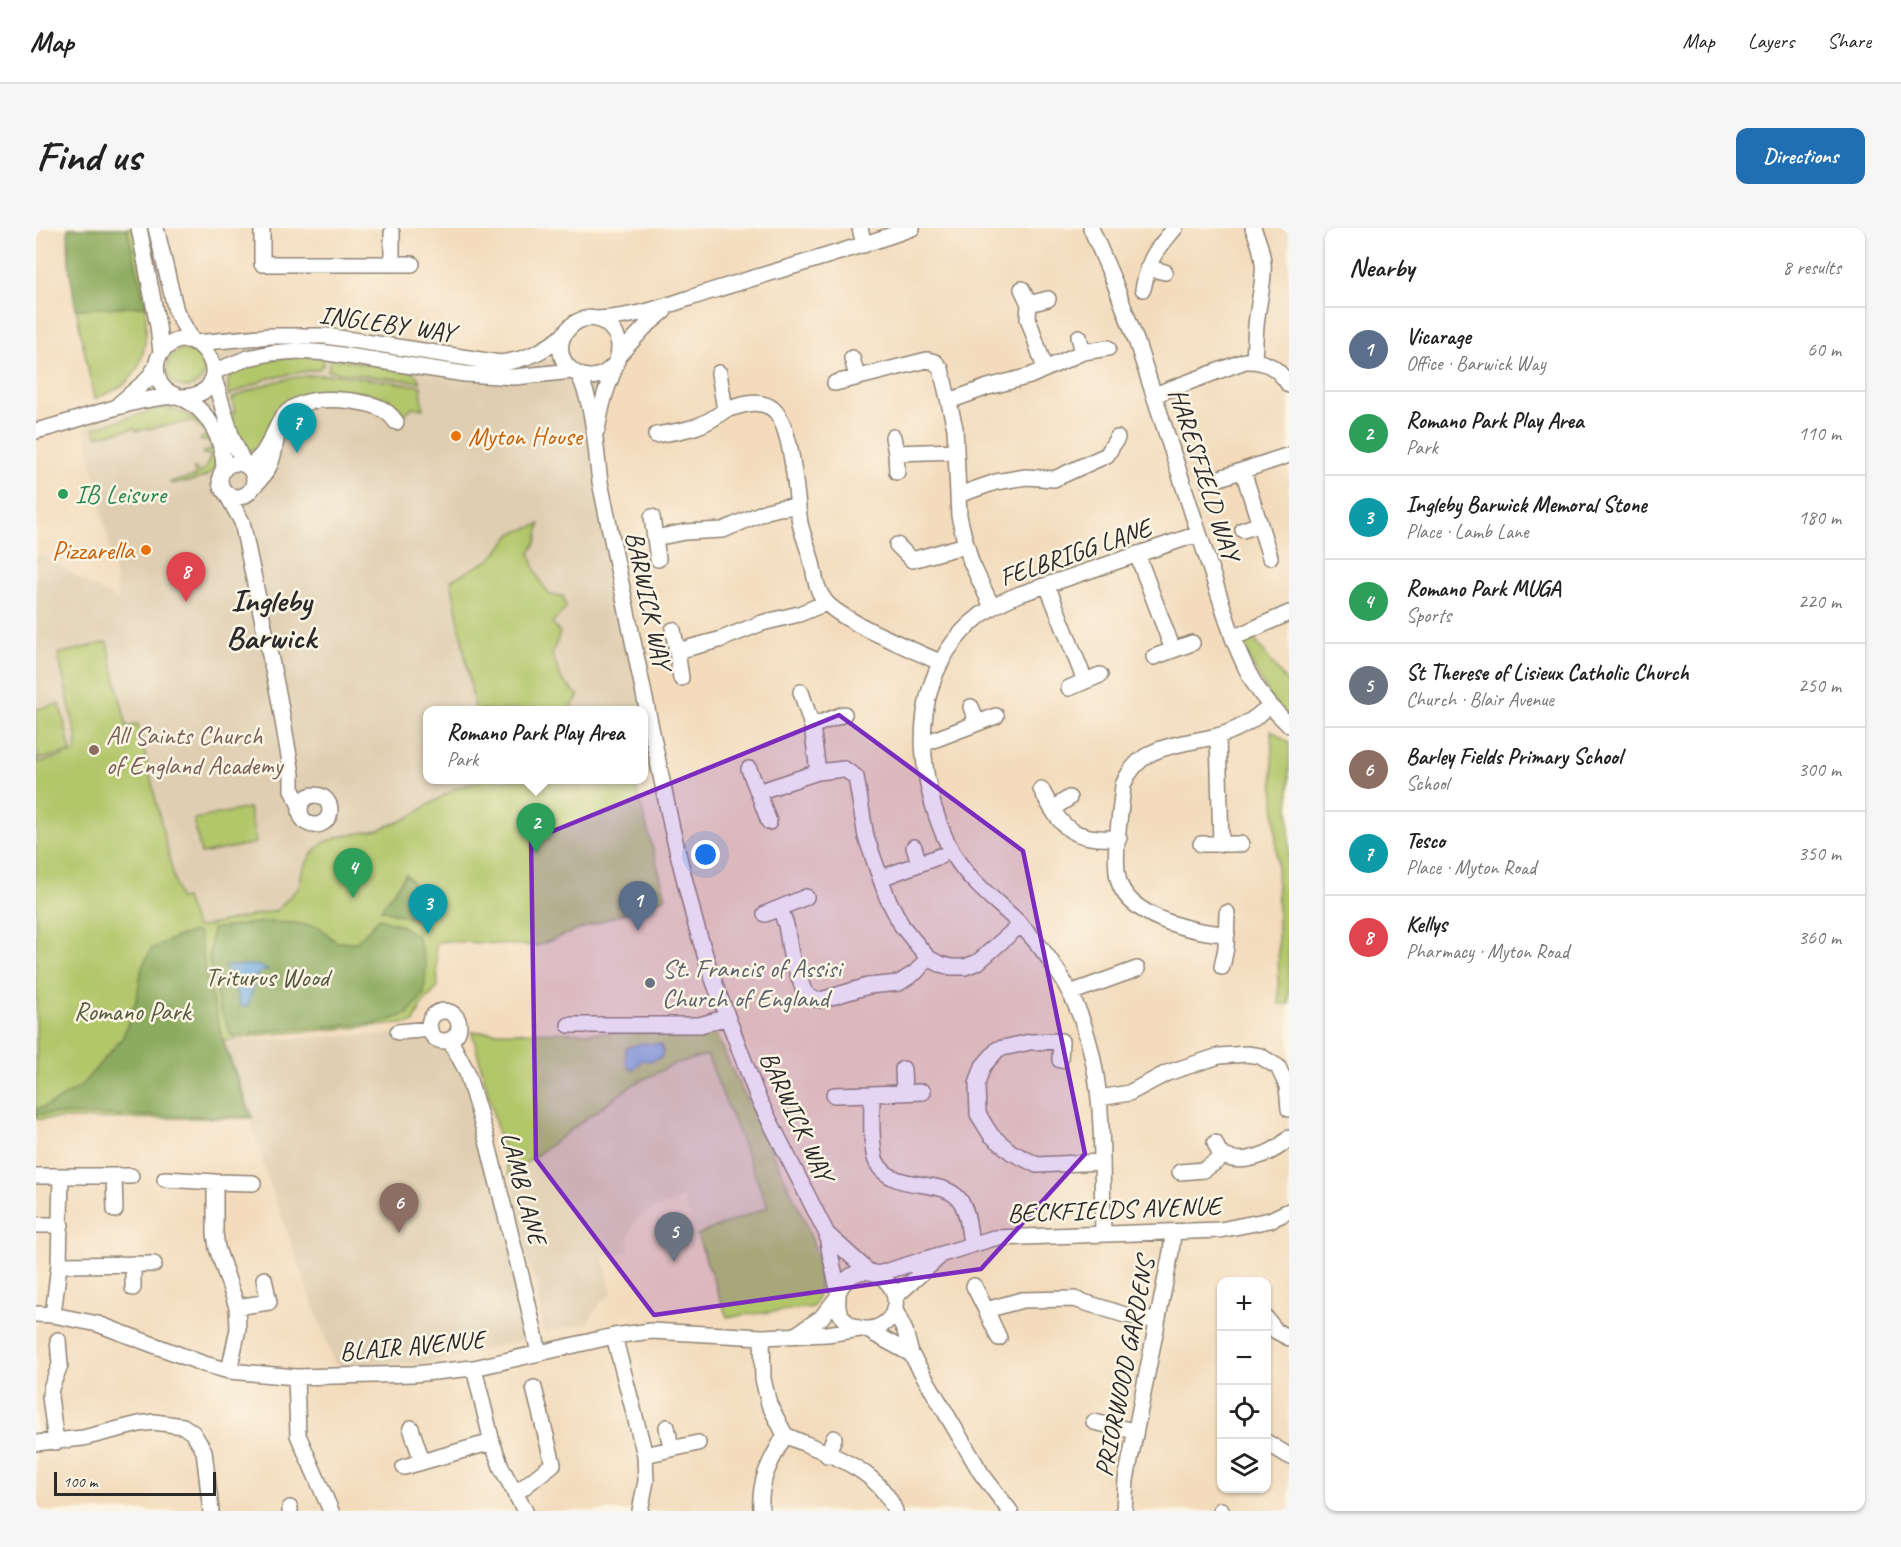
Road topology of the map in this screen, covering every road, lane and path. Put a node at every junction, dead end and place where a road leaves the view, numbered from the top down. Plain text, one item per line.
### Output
1 (139, 228) edge
2 (156, 228) edge
3 (262, 228) edge
4 (860, 228) edge
5 (912, 228) edge
6 (1091, 228) edge
7 (1175, 228) edge
8 (1253, 228) edge
9 (392, 233) dead end
10 (864, 246) junction
11 (392, 264) junction
12 (412, 264) dead end
13 (1148, 268) junction
14 (1165, 272) dead end
15 (1022, 289) dead end
16 (1143, 289) dead end
17 (1048, 299) dead end
18 (1029, 304) junction
19 (672, 306) junction
20 (597, 319) junction
21 (564, 335) junction
22 (194, 342) junction
23 (1108, 348) dead end
24 (852, 358) dead end
25 (159, 360) junction
26 (616, 360) junction
27 (1254, 360) junction
28 (1045, 369) junction
29 (575, 373) junction
30 (719, 373) dead end
31 (213, 374) junction
32 (857, 377) junction
33 (835, 383) dead end
34 (1289, 385) edge
35 (1154, 395) junction
36 (178, 397) junction
37 (949, 401) junction
38 (117, 406) junction
39 (725, 410) junction
40 (396, 422) dead end
41 (278, 426) junction
42 (36, 431) edge
43 (596, 435) junction
44 (656, 435) dead end
45 (893, 437) dead end
46 (1117, 438) dead end
47 (956, 451) junction
48 (896, 453) junction
49 (1289, 455) edge
50 (246, 465) junction
51 (224, 469) junction
52 (1243, 471) junction
53 (897, 472) dead end
54 (1208, 482) dead end
55 (250, 490) junction
56 (226, 493) junction
57 (958, 495) junction
58 (798, 506) junction
59 (652, 517) dead end
60 (242, 522) junction
61 (1260, 524) junction
62 (1243, 530) dead end
63 (1198, 534) junction
64 (655, 538) junction
65 (897, 545) dead end
66 (966, 545) junction
67 (1137, 554) junction
68 (1270, 556) dead end
69 (658, 559) dead end
70 (1047, 585) junction
71 (826, 603) junction
72 (992, 607) junction
73 (1289, 613) edge
74 (673, 630) dead end
75 (1233, 638) junction
76 (1192, 643) dead end
77 (1173, 650) junction
78 (677, 651) junction
79 (1154, 657) dead end
80 (941, 663) junction
81 (1100, 675) dead end
82 (681, 678) dead end
83 (1085, 681) junction
84 (1070, 688) dead end
85 (801, 692) dead end
86 (647, 706) edge
87 (1269, 706) junction
88 (971, 707) dead end
89 (648, 711) edge
90 (844, 714) dead end
91 (996, 716) dead end
92 (977, 723) junction
93 (1289, 725) edge
94 (812, 726) junction
95 (1218, 736) junction
96 (923, 744) junction
97 (749, 769) dead end
98 (818, 772) junction
99 (292, 774) junction
100 (1041, 789) dead end
101 (758, 792) junction
102 (315, 795) junction
103 (1069, 798) dead end
104 (300, 806) junction
105 (1052, 808) junction
106 (769, 822) dead end
107 (1119, 838) junction
108 (1201, 844) dead end
109 (1221, 844) junction
110 (1241, 844) dead end
111 (914, 848) dead end
112 (940, 856) dead end
113 (919, 864) junction
114 (881, 878) junction
115 (806, 897) dead end
116 (1227, 913) dead end
117 (1020, 925) junction
118 (1227, 934) junction
119 (928, 958) junction
120 (1222, 967) dead end
121 (1137, 969) dead end
122 (1070, 993) junction
123 (727, 1017) junction
124 (569, 1025) dead end
125 (430, 1029) junction
126 (398, 1032) dead end
127 (450, 1040) junction
128 (1060, 1060) dead end
129 (1284, 1064) edge
130 (903, 1069) dead end
131 (904, 1092) junction
132 (923, 1092) dead end
133 (872, 1094) junction
134 (834, 1095) dead end
135 (1100, 1098) junction
136 (1289, 1109) edge
137 (1289, 1138) edge
138 (1102, 1162) junction
139 (1180, 1172) dead end
140 (36, 1176) edge
141 (61, 1176) junction
142 (114, 1176) junction
143 (132, 1176) dead end
144 (165, 1179) dead end
145 (214, 1182) junction
146 (253, 1183) dead end
147 (115, 1210) dead end
148 (1289, 1211) edge
149 (36, 1225) edge
150 (61, 1225) junction
151 (1173, 1233) junction
152 (827, 1234) junction
153 (1103, 1234) junction
154 (971, 1244) junction
155 (940, 1256) junction
156 (133, 1264) junction
157 (154, 1264) dead end
158 (59, 1265) junction
159 (873, 1273) junction
160 (264, 1279) dead end
161 (974, 1286) dead end
162 (133, 1288) dead end
163 (838, 1295) junction
164 (895, 1303) junction
165 (237, 1307) junction
166 (986, 1310) junction
167 (36, 1314) edge
168 (53, 1315) junction
169 (1156, 1321) junction
170 (863, 1329) junction
171 (797, 1334) junction
172 (614, 1336) junction
173 (762, 1336) junction
174 (999, 1338) dead end
175 (58, 1340) dead end
176 (539, 1353) junction
177 (911, 1354) junction
178 (474, 1368) junction
179 (229, 1371) junction
180 (296, 1377) junction
181 (534, 1388) dead end
182 (1094, 1422) dead end
183 (667, 1427) dead end
184 (411, 1428) dead end
185 (1134, 1431) junction
186 (785, 1435) junction
187 (834, 1438) dead end
188 (56, 1442) junction
189 (492, 1442) junction
190 (36, 1443) edge
191 (698, 1443) dead end
192 (1271, 1445) edge
193 (671, 1448) junction
194 (645, 1455) junction
195 (827, 1455) junction
196 (1289, 1456) edge
197 (422, 1461) junction
198 (404, 1467) dead end
199 (515, 1494) junction
200 (328, 1510) edge
201 (211, 1511) edge
202 (525, 1511) edge
203 (640, 1511) edge
204 (761, 1511) edge
205 (895, 1511) edge
206 (1010, 1511) edge
207 (1124, 1511) edge

1 - 25 street
2 - 22 street
3 - 11 street
4 - 10 street
5 - 10 street
6 - 35 street, HARESFIELD WAY
7 - 13 street
8 - 27 street
9 - 11 street
10 - 19 street
11 - 12 street
13 - 14 street
13 - 16 street
15 - 18 street
17 - 18 street
18 - 28 street
19 - 20 street
19 - 26 street
20 - 21 street
20 - 26 street
21 - 22 street, INGLEBY WAY
21 - 29 street
22 - 25 street
22 - 31 street
23 - 28 street
24 - 32 street
25 - 36 street
25 - 38 street
26 - 29 street
26 - 43 street, BARWICK WAY
27 - 34 street
27 - 35 street
28 - 37 street
29 - 31 street, INGLEBY WAY
29 - 43 street, BARWICK WAY
30 - 39 street
31 - 36 street
31 - 50 street
32 - 33 street
32 - 37 street
35 - 63 street, HARESFIELD WAY
36 - 38 street
36 - 51 street
37 - 47 street
38 - 42 street
39 - 44 street
39 - 58 street
40 - 41 street
41 - 50 street
41 - 55 street
43 - 86 street, BARWICK WAY
45 - 48 street
46 - 57 street
47 - 48 street
47 - 57 street
48 - 53 street
49 - 52 street
50 - 51 street
50 - 55 street
51 - 56 street
52 - 54 street
52 - 61 street
55 - 56 street
55 - 60 street
56 - 60 street
57 - 66 street
58 - 64 street
58 - 71 street
59 - 64 street
60 - 99 street
61 - 62 street
61 - 68 street
63 - 67 street, FELBRIGG LANE
63 - 75 street, HARESFIELD WAY
64 - 69 street
65 - 66 street
66 - 72 street
67 - 70 street, FELBRIGG LANE
67 - 77 street
70 - 72 street, FELBRIGG LANE
70 - 83 street
71 - 78 street
71 - 80 street
72 - 80 street, FELBRIGG LANE
73 - 75 street
74 - 78 street
75 - 87 street, HARESFIELD WAY
76 - 77 street
77 - 79 street
78 - 82 street
80 - 96 street, FELBRIGG LANE
81 - 83 street
83 - 84 street
85 - 94 street
87 - 93 street, HARESFIELD WAY
87 - 95 street
88 - 92 street
89 - 123 street, BARWICK WAY
90 - 94 street
91 - 92 street
92 - 96 street
94 - 98 street
95 - 107 street
95 - 109 street
96 - 117 street, FELBRIGG LANE
97 - 101 street
98 - 101 street
98 - 114 street
99 - 102 street
99 - 104 street
100 - 105 street
101 - 106 street
102 - 104 street
102 - 104 street
103 - 105 street
105 - 107 street
107 - 118 street
108 - 109 street
109 - 110 street
111 - 113 street
112 - 113 street
113 - 114 street
114 - 119 street
115 - 119 street
116 - 118 street
117 - 119 street
117 - 122 street, FELBRIGG LANE
118 - 120 street
121 - 122 street
122 - 135 street, FELBRIGG LANE
123 - 124 street
123 - 152 street, BARWICK WAY
125 - 126 street
125 - 127 street
125 - 127 street
127 - 176 street, LAMB LANE
128 - 138 street
129 - 135 street
129 - 136 street
130 - 131 street
131 - 132 street
131 - 133 street
133 - 134 street
133 - 154 street
135 - 138 street, FELBRIGG LANE
137 - 139 street
138 - 153 street, FELBRIGG LANE
140 - 141 street
141 - 142 street
141 - 150 street
142 - 143 street
142 - 147 street
144 - 145 street
145 - 146 street
145 - 165 street
148 - 151 street, BECKFIELDS AVENUE
149 - 150 street
150 - 158 street
151 - 153 street, BECKFIELDS AVENUE
151 - 169 street, PRIORWOOD GARDENS
152 - 159 street, BARWICK WAY
152 - 163 street, BARWICK WAY
153 - 154 street, BECKFIELDS AVENUE
154 - 155 street, BECKFIELDS AVENUE
155 - 159 street, BECKFIELDS AVENUE
155 - 164 street, BECKFIELDS AVENUE
156 - 157 street
156 - 158 street
156 - 162 street
158 - 168 street
159 - 163 street
159 - 164 street
160 - 165 street
161 - 166 street
163 - 170 street
163 - 171 street
164 - 170 street
164 - 177 street
165 - 179 street
166 - 169 street
166 - 174 street
167 - 168 street, BLAIR AVENUE
168 - 179 street, BLAIR AVENUE
169 - 185 street, PRIORWOOD GARDENS
170 - 171 street, BLAIR AVENUE
170 - 177 street
171 - 173 street, BLAIR AVENUE
172 - 173 street, BLAIR AVENUE
172 - 176 street, BLAIR AVENUE
172 - 194 street
173 - 186 street
175 - 188 street
176 - 178 street, BLAIR AVENUE
177 - 206 street
178 - 180 street, BLAIR AVENUE
178 - 189 street
179 - 180 street, BLAIR AVENUE
180 - 200 street
181 - 199 street
182 - 185 street
183 - 193 street
184 - 197 street
185 - 207 street, PRIORWOOD GARDENS
186 - 195 street
186 - 204 street
187 - 195 street
188 - 190 street
188 - 201 street
189 - 197 street
189 - 199 street
191 - 193 street
192 - 196 street
193 - 194 street
194 - 203 street
195 - 205 street
197 - 198 street
199 - 202 street

